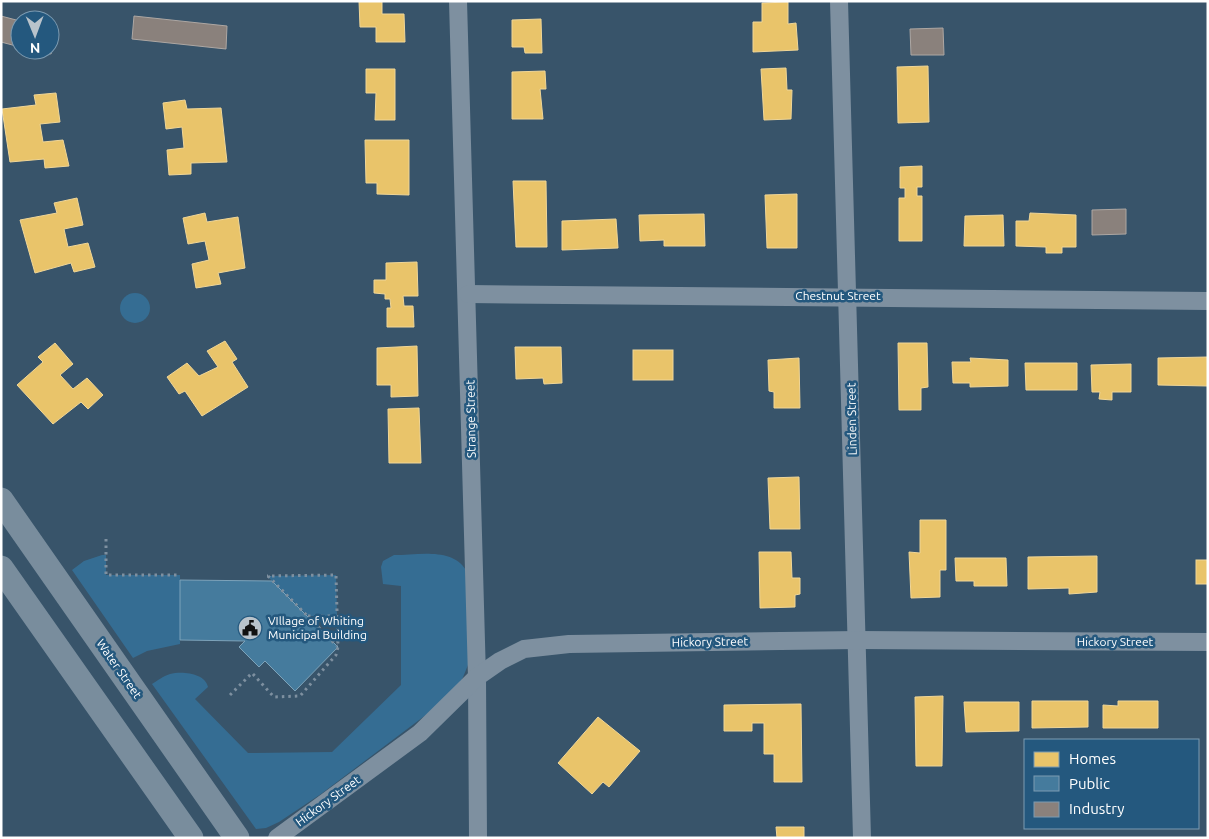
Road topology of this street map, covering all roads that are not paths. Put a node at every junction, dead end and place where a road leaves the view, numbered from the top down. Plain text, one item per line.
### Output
1 (458, 1) edge
2 (840, 1) edge
3 (468, 294) junction
4 (849, 296) junction
5 (1208, 301) edge
6 (1, 500) edge
7 (1, 568) edge
8 (858, 640) junction
9 (1208, 642) edge
10 (477, 677) junction
11 (191, 838) edge
12 (237, 838) edge
13 (277, 838) edge
14 (478, 838) edge
15 (862, 838) edge

1 - 3 street, Strange Street
2 - 4 street, Linden Street
3 - 4 street, Chestnut Street
3 - 10 street, Strange Street
4 - 5 street, Chestnut Street
4 - 8 street, Linden Street
6 - 12 main road, Water Street
7 - 11 main road
8 - 9 street, Hickory Street
8 - 10 street, Hickory Street
8 - 15 street, Linden Street
10 - 13 street, Hickory Street
10 - 14 street, Strange Street

